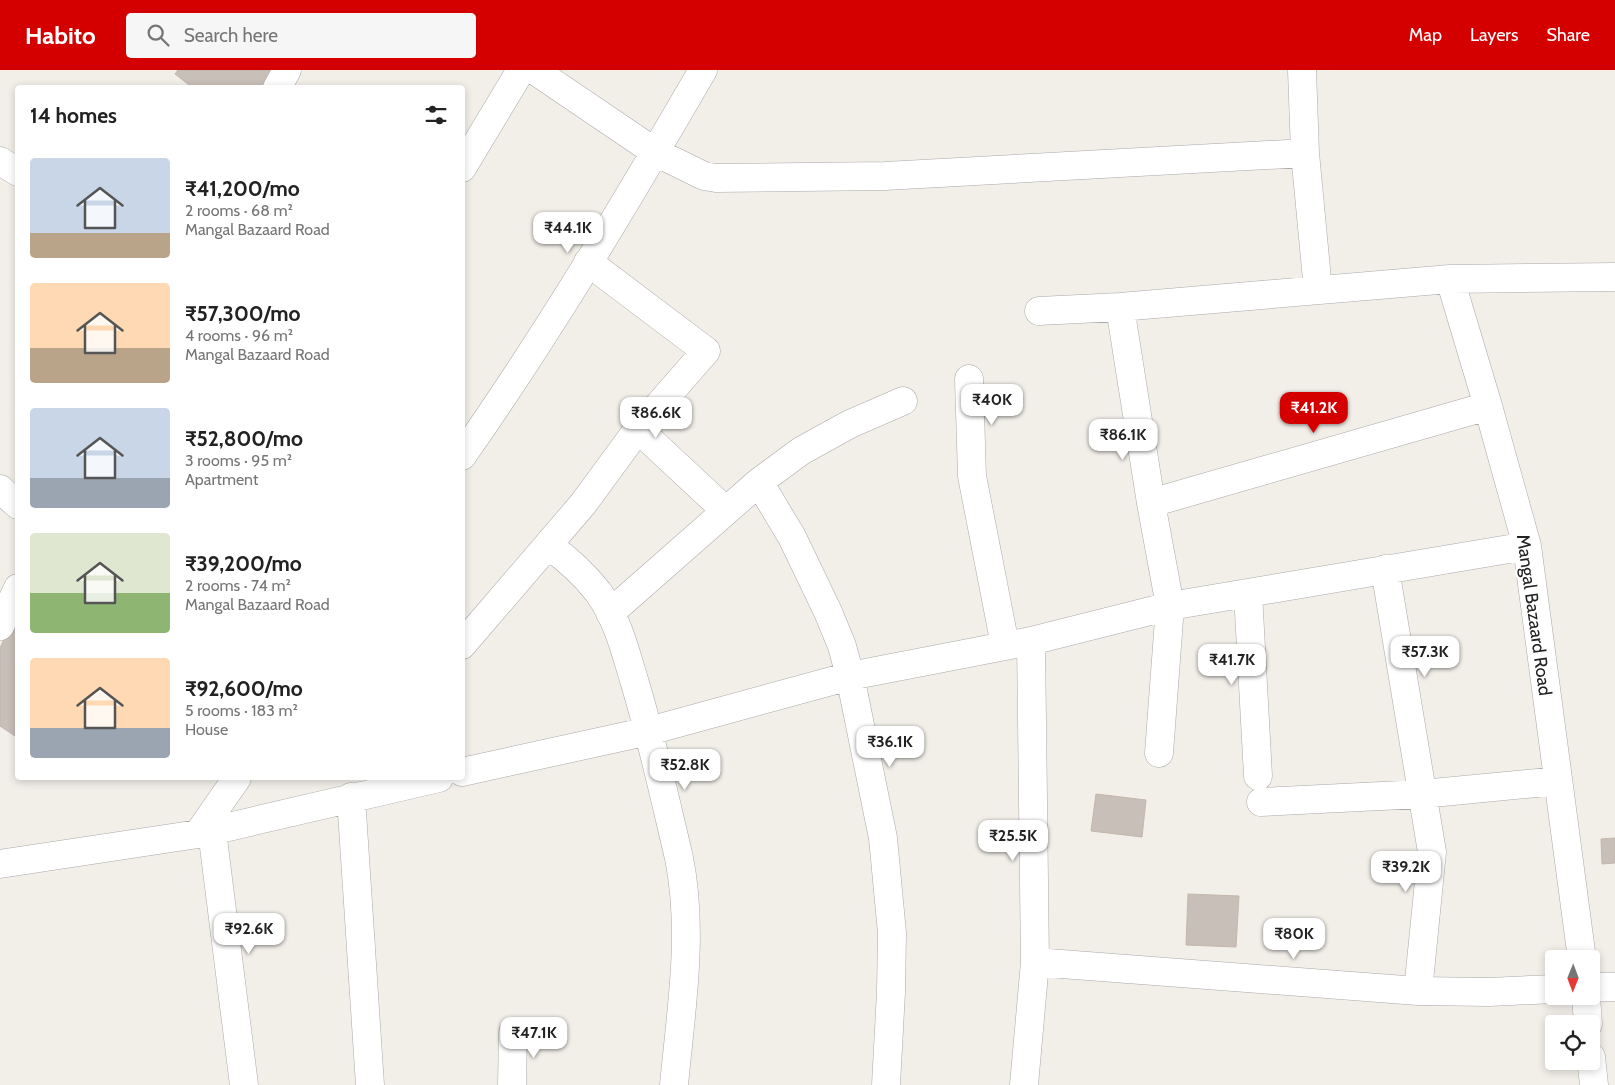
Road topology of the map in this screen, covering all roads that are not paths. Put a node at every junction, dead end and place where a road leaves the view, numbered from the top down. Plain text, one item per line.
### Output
1 (287, 70) edge
2 (521, 70) edge
3 (534, 70) edge
4 (704, 70) edge
5 (1302, 70) edge
6 (279, 85) edge
7 (655, 152) junction
8 (1305, 153) junction
9 (0, 162) edge
10 (465, 163) edge
11 (15, 170) edge
12 (588, 262) junction
13 (1615, 276) edge
14 (1450, 279) junction
15 (1318, 290) junction
16 (1120, 307) junction
17 (1039, 312) dead end
18 (969, 379) dead end
19 (903, 401) dead end
20 (1488, 406) junction
21 (638, 429) junction
22 (465, 452) edge
23 (759, 482) junction
24 (0, 489) edge
25 (15, 502) edge
26 (1151, 503) junction
27 (726, 511) junction
28 (548, 545) junction
29 (1527, 546) junction
30 (1386, 569) junction
31 (1248, 593) junction
32 (15, 594) edge
33 (1170, 606) junction
34 (610, 613) junction
35 (0, 626) edge
36 (465, 642) edge
37 (1018, 643) junction
38 (850, 676) junction
39 (649, 730) junction
40 (1159, 753) dead end
41 (465, 771) edge
42 (236, 780) edge
43 (430, 780) edge
44 (1558, 781) junction
45 (1422, 794) junction
46 (351, 797) junction
47 (205, 832) junction
48 (0, 864) edge
49 (1581, 950) edge
50 (1035, 962) junction
51 (1600, 987) edge
52 (1615, 987) edge
53 (1545, 989) edge
54 (1418, 991) junction
55 (514, 1033) dead end
56 (1592, 1070) edge
57 (244, 1085) edge
58 (370, 1085) edge
59 (512, 1085) edge
60 (674, 1085) edge
61 (886, 1085) edge
62 (1024, 1085) edge
63 (1594, 1085) edge

1 - 6 street
2 - 10 street
3 - 7 street
4 - 7 street
5 - 8 street
7 - 8 street
7 - 12 street
8 - 15 street
9 - 11 street
12 - 21 street
12 - 22 street
13 - 14 street
14 - 15 street
14 - 20 street, Mangal Bazaard Road
15 - 16 street
16 - 17 street
16 - 26 street
18 - 37 street
19 - 23 street
20 - 26 street
20 - 29 street, Mangal Bazaard Road
21 - 27 street
21 - 28 street
23 - 27 street
23 - 38 street
24 - 25 street
26 - 33 street
27 - 34 street
28 - 34 street
28 - 36 street
29 - 30 street
29 - 44 street, Mangal Bazaard Road
30 - 31 street
30 - 45 street
31 - 33 street
31 - 45 street
32 - 35 street
33 - 37 street
33 - 40 street
34 - 39 street
37 - 38 street
37 - 50 street
38 - 39 street
38 - 61 street
39 - 41 street
39 - 60 street
42 - 47 street
43 - 46 street
44 - 45 street
44 - 49 street, Mangal Bazaard Road
45 - 54 street
46 - 47 street
46 - 58 street
47 - 48 street
47 - 57 street
50 - 54 street
50 - 62 street
51 - 52 street
53 - 54 street
55 - 59 street
56 - 63 street

